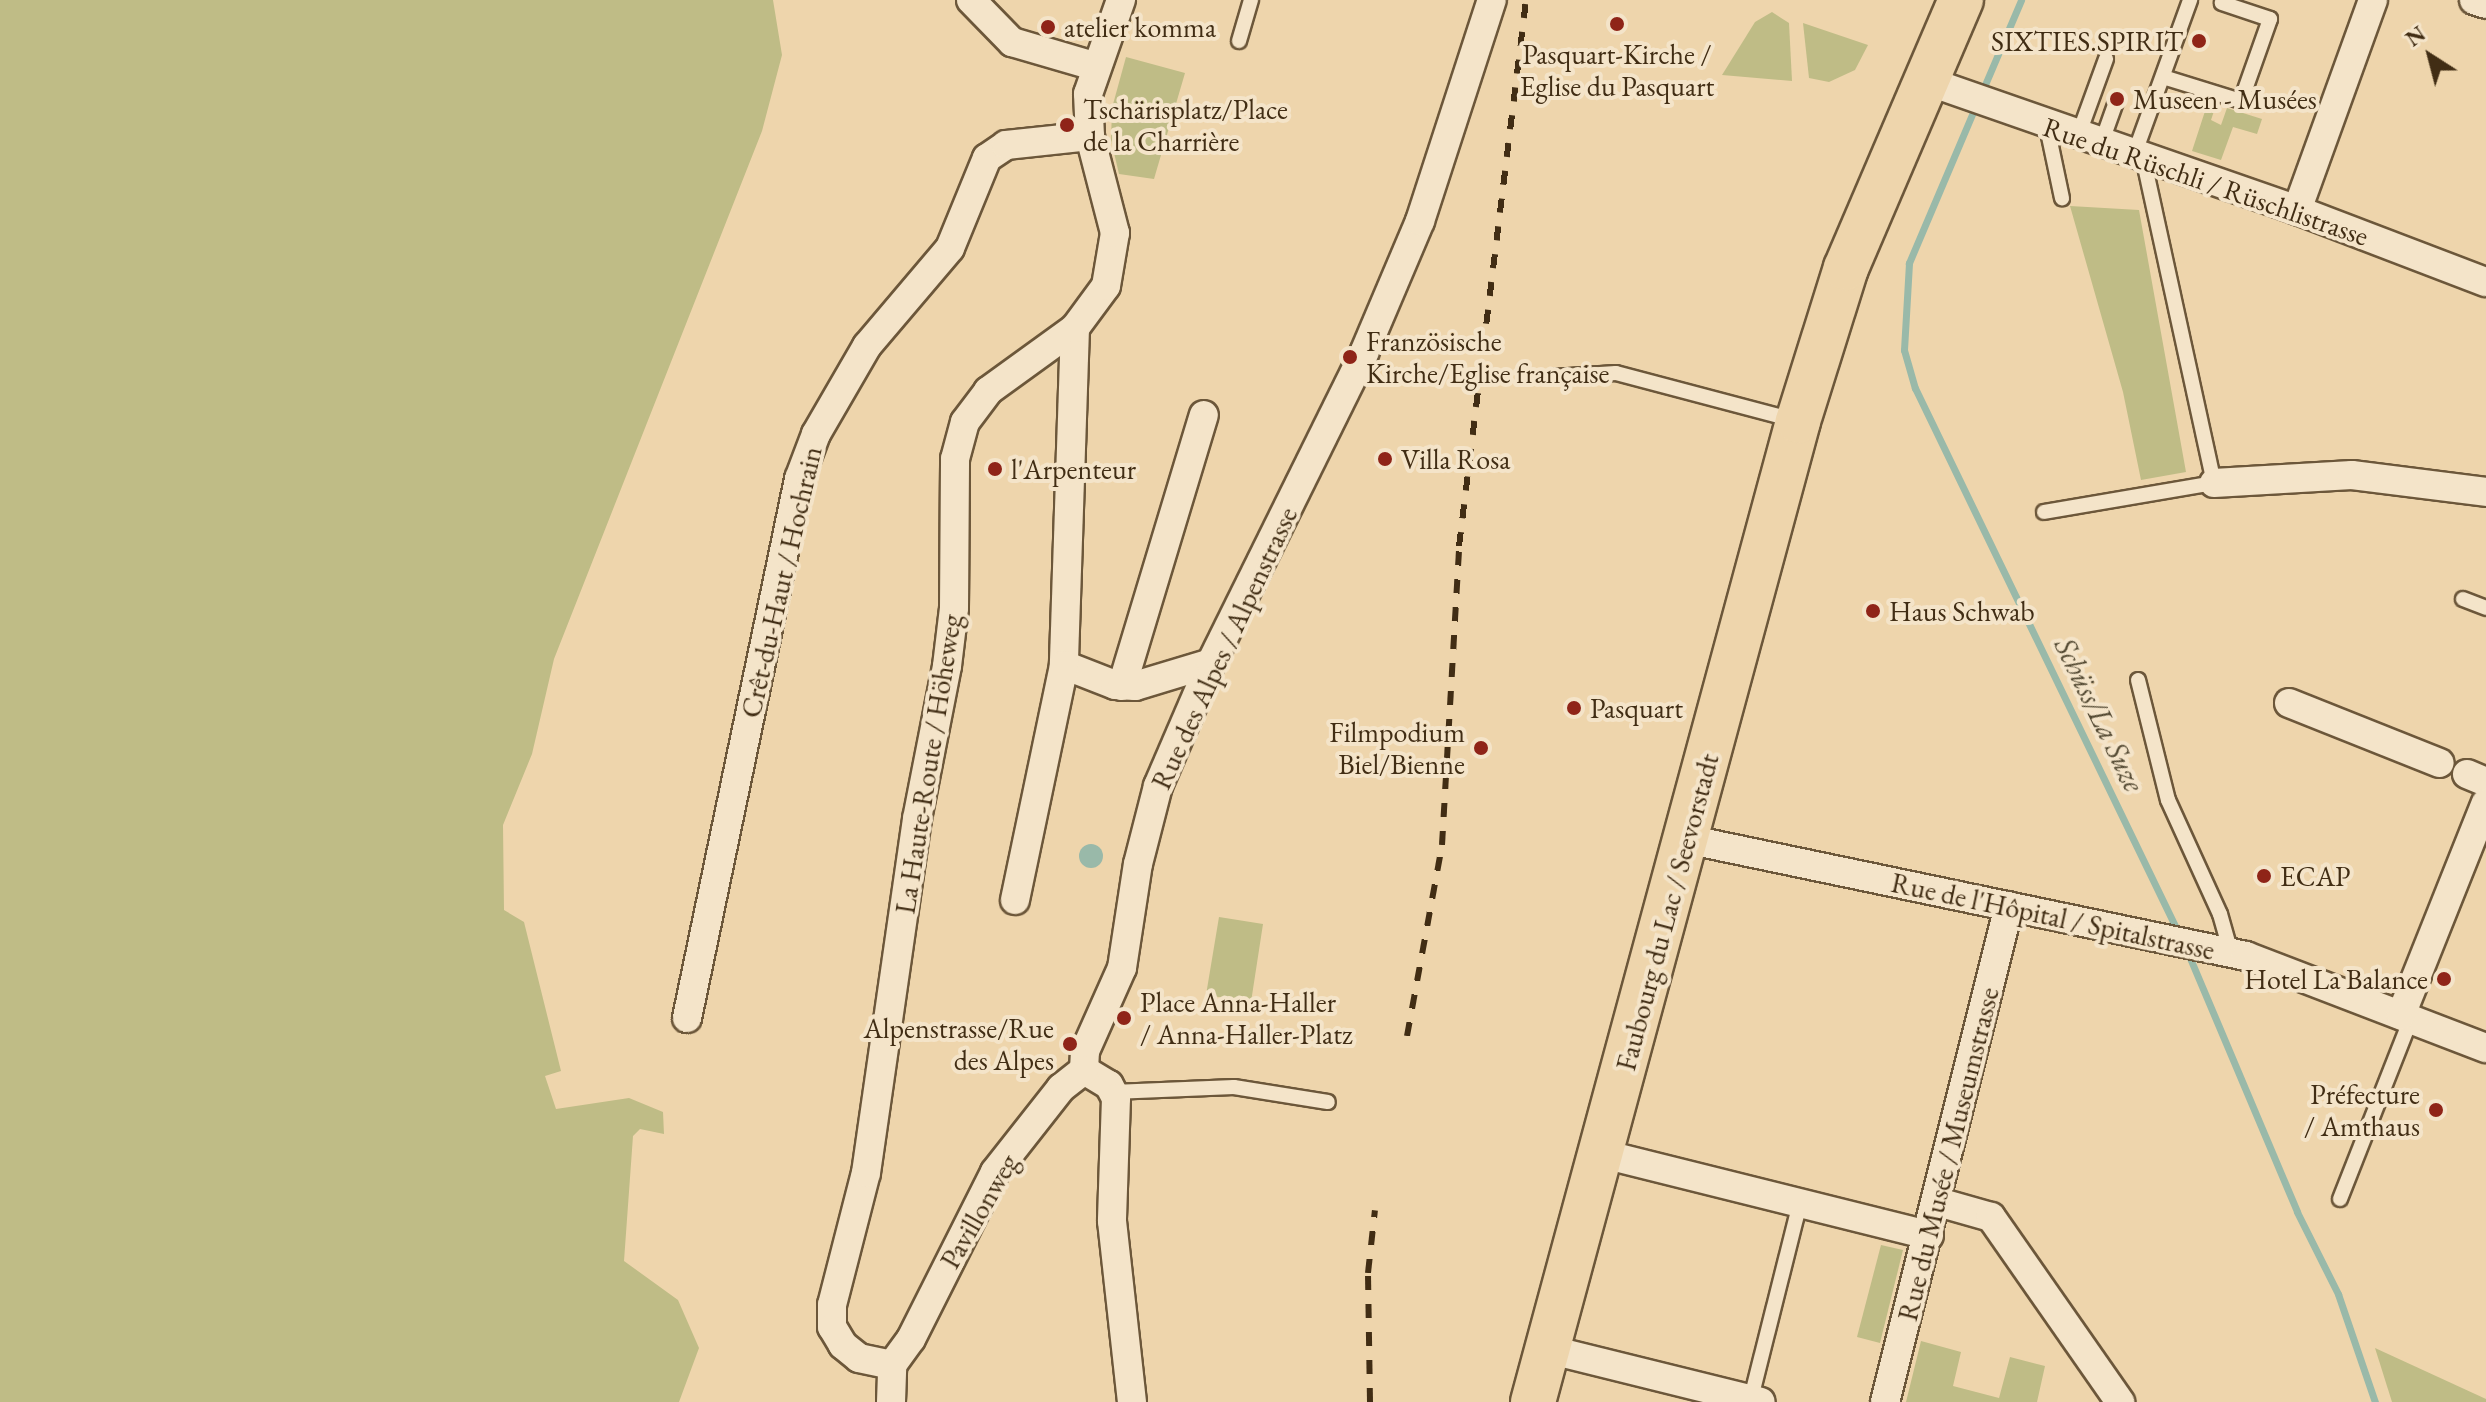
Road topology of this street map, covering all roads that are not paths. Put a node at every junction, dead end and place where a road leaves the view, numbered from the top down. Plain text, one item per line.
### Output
1 (971, 0) edge
2 (1121, 0) edge
3 (1251, 0) edge
4 (1492, 0) edge
5 (1961, 0) edge
6 (2190, 0) edge
7 (2373, 0) edge
8 (2474, 0) edge
9 (2222, 3) dead end
10 (2486, 4) edge
11 (1239, 41) dead end
12 (2106, 59) dead end
13 (1094, 66) junction
14 (2163, 77) junction
15 (1960, 94) junction
16 (2117, 99) dead end
17 (2047, 127) junction
18 (1090, 136) junction
19 (2089, 140) junction
20 (2139, 156) junction
21 (2062, 198) dead end
22 (2297, 210) junction
23 (2485, 278) edge
24 (1075, 328) junction
25 (1552, 377) dead end
26 (1204, 415) dead end
27 (1798, 421) junction
28 (2214, 483) junction
29 (2486, 492) edge
30 (2044, 512) dead end
31 (2463, 599) dead end
32 (2486, 608) edge
33 (1211, 663) junction
34 (1064, 665) junction
35 (2138, 680) dead end
36 (1122, 686) junction
37 (2289, 703) dead end
38 (2440, 763) dead end
39 (2486, 803) edge
40 (1686, 839) junction
41 (1015, 900) dead end
42 (2009, 906) junction
43 (2221, 950) junction
44 (2406, 1017) junction
45 (687, 1018) dead end
46 (2486, 1048) edge
47 (1084, 1070) junction
48 (1113, 1092) junction
49 (1328, 1102) dead end
50 (1603, 1154) junction
51 (2340, 1199) dead end
52 (1938, 1202) junction
53 (1800, 1203) junction
54 (1929, 1235) junction
55 (1547, 1349) junction
56 (892, 1365) junction
57 (1754, 1401) edge
58 (891, 1402) edge
59 (1132, 1402) edge
60 (1533, 1402) edge
61 (1885, 1402) edge
62 (2120, 1402) edge

1 - 13 street
2 - 13 street, La Haute-Route / Höheweg
3 - 11 lane
4 - 33 street, Rue des Alpes / Alpenstrasse
5 - 15 main road, Faubourg du Lac / Seevorstadt
6 - 14 lane
7 - 22 street
8 - 10 street
9 - 14 lane
12 - 19 lane
13 - 18 street, La Haute-Route / Höheweg
14 - 20 lane
15 - 17 street, Rue du Rüschli / Rüschlistrasse
15 - 27 main road, Faubourg du Lac / Seevorstadt
16 - 19 lane
17 - 19 street, Rue du Rüschli / Rüschlistrasse
17 - 21 lane
18 - 24 street, La Haute-Route / Höheweg
18 - 45 street, Crêt-du-Haut / Hochrain
19 - 20 street, Rue du Rüschli / Rüschlistrasse
20 - 22 street, Rue du Rüschli / Rüschlistrasse
20 - 28 lane
22 - 23 street, Rue du Rüschli / Rüschlistrasse
24 - 34 street
24 - 56 street, La Haute-Route / Höheweg
25 - 27 lane
26 - 36 street
27 - 40 main road, Faubourg du Lac / Seevorstadt
28 - 29 street
28 - 30 lane
31 - 32 lane
33 - 36 street
33 - 47 street, Rue des Alpes / Alpenstrasse
34 - 36 street
34 - 41 street
35 - 43 lane
37 - 38 street
39 - 44 street
40 - 42 street, Rue de l'Hôpital / Spitalstrasse
40 - 50 main road, Faubourg du Lac / Seevorstadt
42 - 43 street, Rue de l'Hôpital / Spitalstrasse
42 - 52 street, Rue du Musée / Museumstrasse
43 - 44 street, Rue de l'Hôpital / Spitalstrasse
44 - 46 street, Rue de l'Hôpital / Spitalstrasse
44 - 51 lane
47 - 48 street
47 - 56 street, Pavillonweg
48 - 49 lane
48 - 59 street
50 - 53 street
50 - 55 main road, Faubourg du Lac / Seevorstadt
52 - 54 street, Rue du Musée / Museumstrasse
52 - 62 street
53 - 54 street
53 - 57 lane
54 - 61 street, Rue du Musée / Museumstrasse
55 - 57 street
55 - 60 main road, Faubourg du Lac / Seevorstadt
56 - 58 street

